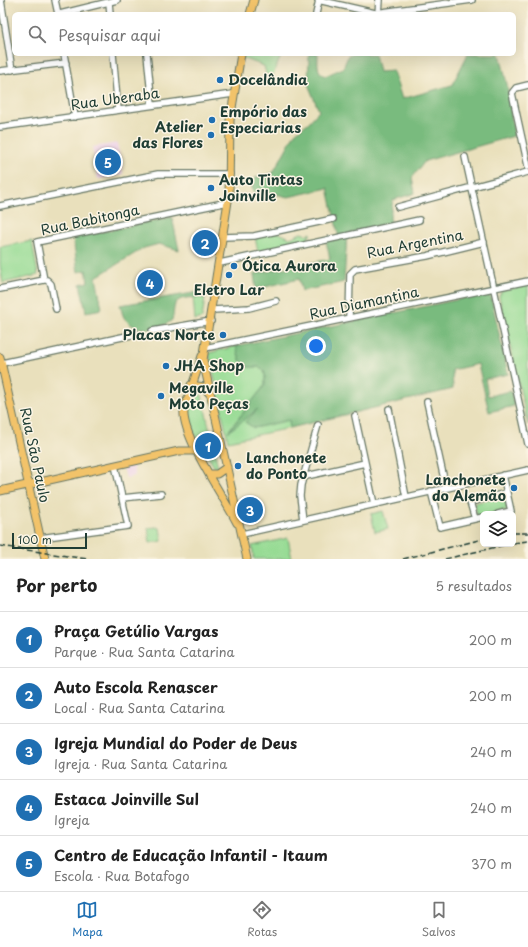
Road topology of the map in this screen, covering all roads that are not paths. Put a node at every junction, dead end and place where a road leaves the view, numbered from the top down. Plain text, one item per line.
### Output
1 (1, 0) edge
2 (55, 0) edge
3 (117, 0) edge
4 (254, 0) edge
5 (319, 0) edge
6 (379, 0) edge
7 (464, 0) edge
8 (472, 0) edge
9 (109, 2) junction
10 (58, 12) edge
11 (67, 12) edge
12 (110, 12) edge
13 (251, 12) edge
14 (316, 12) edge
15 (370, 12) edge
16 (378, 12) edge
17 (390, 12) edge
18 (64, 56) edge
19 (113, 56) edge
20 (147, 56) edge
21 (241, 56) edge
22 (66, 63) junction
23 (12, 70) junction
24 (0, 71) edge
25 (528, 85) edge
26 (233, 94) junction
27 (152, 105) junction
28 (118, 110) junction
29 (75, 116) junction
30 (0, 127) edge
31 (527, 156) edge
32 (465, 157) dead end
33 (528, 166) edge
34 (528, 172) edge
35 (230, 174) junction
36 (472, 187) junction
37 (228, 202) junction
38 (0, 206) edge
39 (398, 207) dead end
40 (334, 219) dead end
41 (419, 220) dead end
42 (223, 237) junction
43 (484, 242) junction
44 (220, 263) junction
45 (44, 280) junction
46 (528, 281) edge
47 (494, 288) junction
48 (0, 289) edge
49 (276, 301) dead end
50 (56, 309) dead end
51 (213, 310) junction
52 (348, 318) junction
53 (211, 321) junction
54 (152, 331) dead end
55 (136, 334) dead end
56 (205, 348) junction
57 (1, 360) edge
58 (191, 385) junction
59 (210, 394) junction
60 (427, 402) dead end
61 (389, 409) dead end
62 (355, 416) dead end
63 (318, 425) dead end
64 (188, 434) junction
65 (528, 444) edge
66 (179, 451) junction
67 (196, 451) junction
68 (365, 463) junction
69 (115, 465) junction
70 (227, 467) junction
71 (528, 470) edge
72 (210, 474) junction
73 (503, 475) junction
74 (302, 477) junction
75 (28, 485) junction
76 (446, 488) junction
77 (0, 491) edge
78 (431, 491) junction
79 (507, 493) junction
80 (161, 494) dead end
81 (406, 497) junction
82 (122, 498) junction
83 (374, 504) junction
84 (511, 511) edge
85 (480, 518) edge
86 (475, 519) junction
87 (304, 520) junction
88 (242, 534) junction
89 (40, 538) junction
90 (45, 559) edge
91 (247, 559) edge

1 - 23 street
2 - 10 street
3 - 9 street
4 - 13 main road
5 - 14 street
5 - 15 street
6 - 16 street
7 - 8 street
7 - 17 street
9 - 11 street
9 - 12 street
18 - 22 street
19 - 28 street
20 - 27 street
21 - 26 main road
22 - 23 street
22 - 29 street
23 - 24 street
25 - 31 street
26 - 27 street, Rua Uberaba
26 - 35 main road
27 - 28 street, Rua Uberaba
28 - 29 street, Rua Uberaba
29 - 30 street, Rua Uberaba
31 - 33 street
32 - 36 street
34 - 36 street
35 - 37 main road
35 - 38 street
36 - 39 street
36 - 43 street
37 - 42 main road
37 - 45 street, Rua Babitonga
40 - 42 street
41 - 44 street
42 - 44 main road
43 - 47 street
43 - 52 street, Rua Argentina
44 - 51 main road
45 - 48 street
45 - 50 street
46 - 47 street, Rua Diamantina
47 - 52 street, Rua Diamantina
47 - 65 street
49 - 51 street
51 - 53 main road
52 - 56 street, Rua Diamantina
53 - 54 street
53 - 56 main road
55 - 57 street
56 - 58 main road
56 - 59 main road
57 - 75 main road, Rua São Paulo
58 - 59 main road
58 - 64 main road
59 - 70 main road
60 - 76 street
61 - 81 street
62 - 68 street
63 - 74 street
64 - 66 main road
64 - 67 main road
66 - 67 main road
66 - 69 main road
67 - 72 main road
68 - 74 street
68 - 83 street
69 - 75 main road
69 - 82 street
70 - 72 main road
70 - 88 main road
71 - 73 street
72 - 88 main road
73 - 76 street
73 - 79 street
74 - 87 street
75 - 77 main road
75 - 89 main road, Rua São Paulo
76 - 78 street
78 - 81 street
78 - 86 street
79 - 84 street
79 - 86 street
80 - 82 street
81 - 83 street
82 - 89 street
83 - 87 street
85 - 86 street
87 - 88 street
88 - 91 main road
89 - 90 main road, Rua São Paulo

